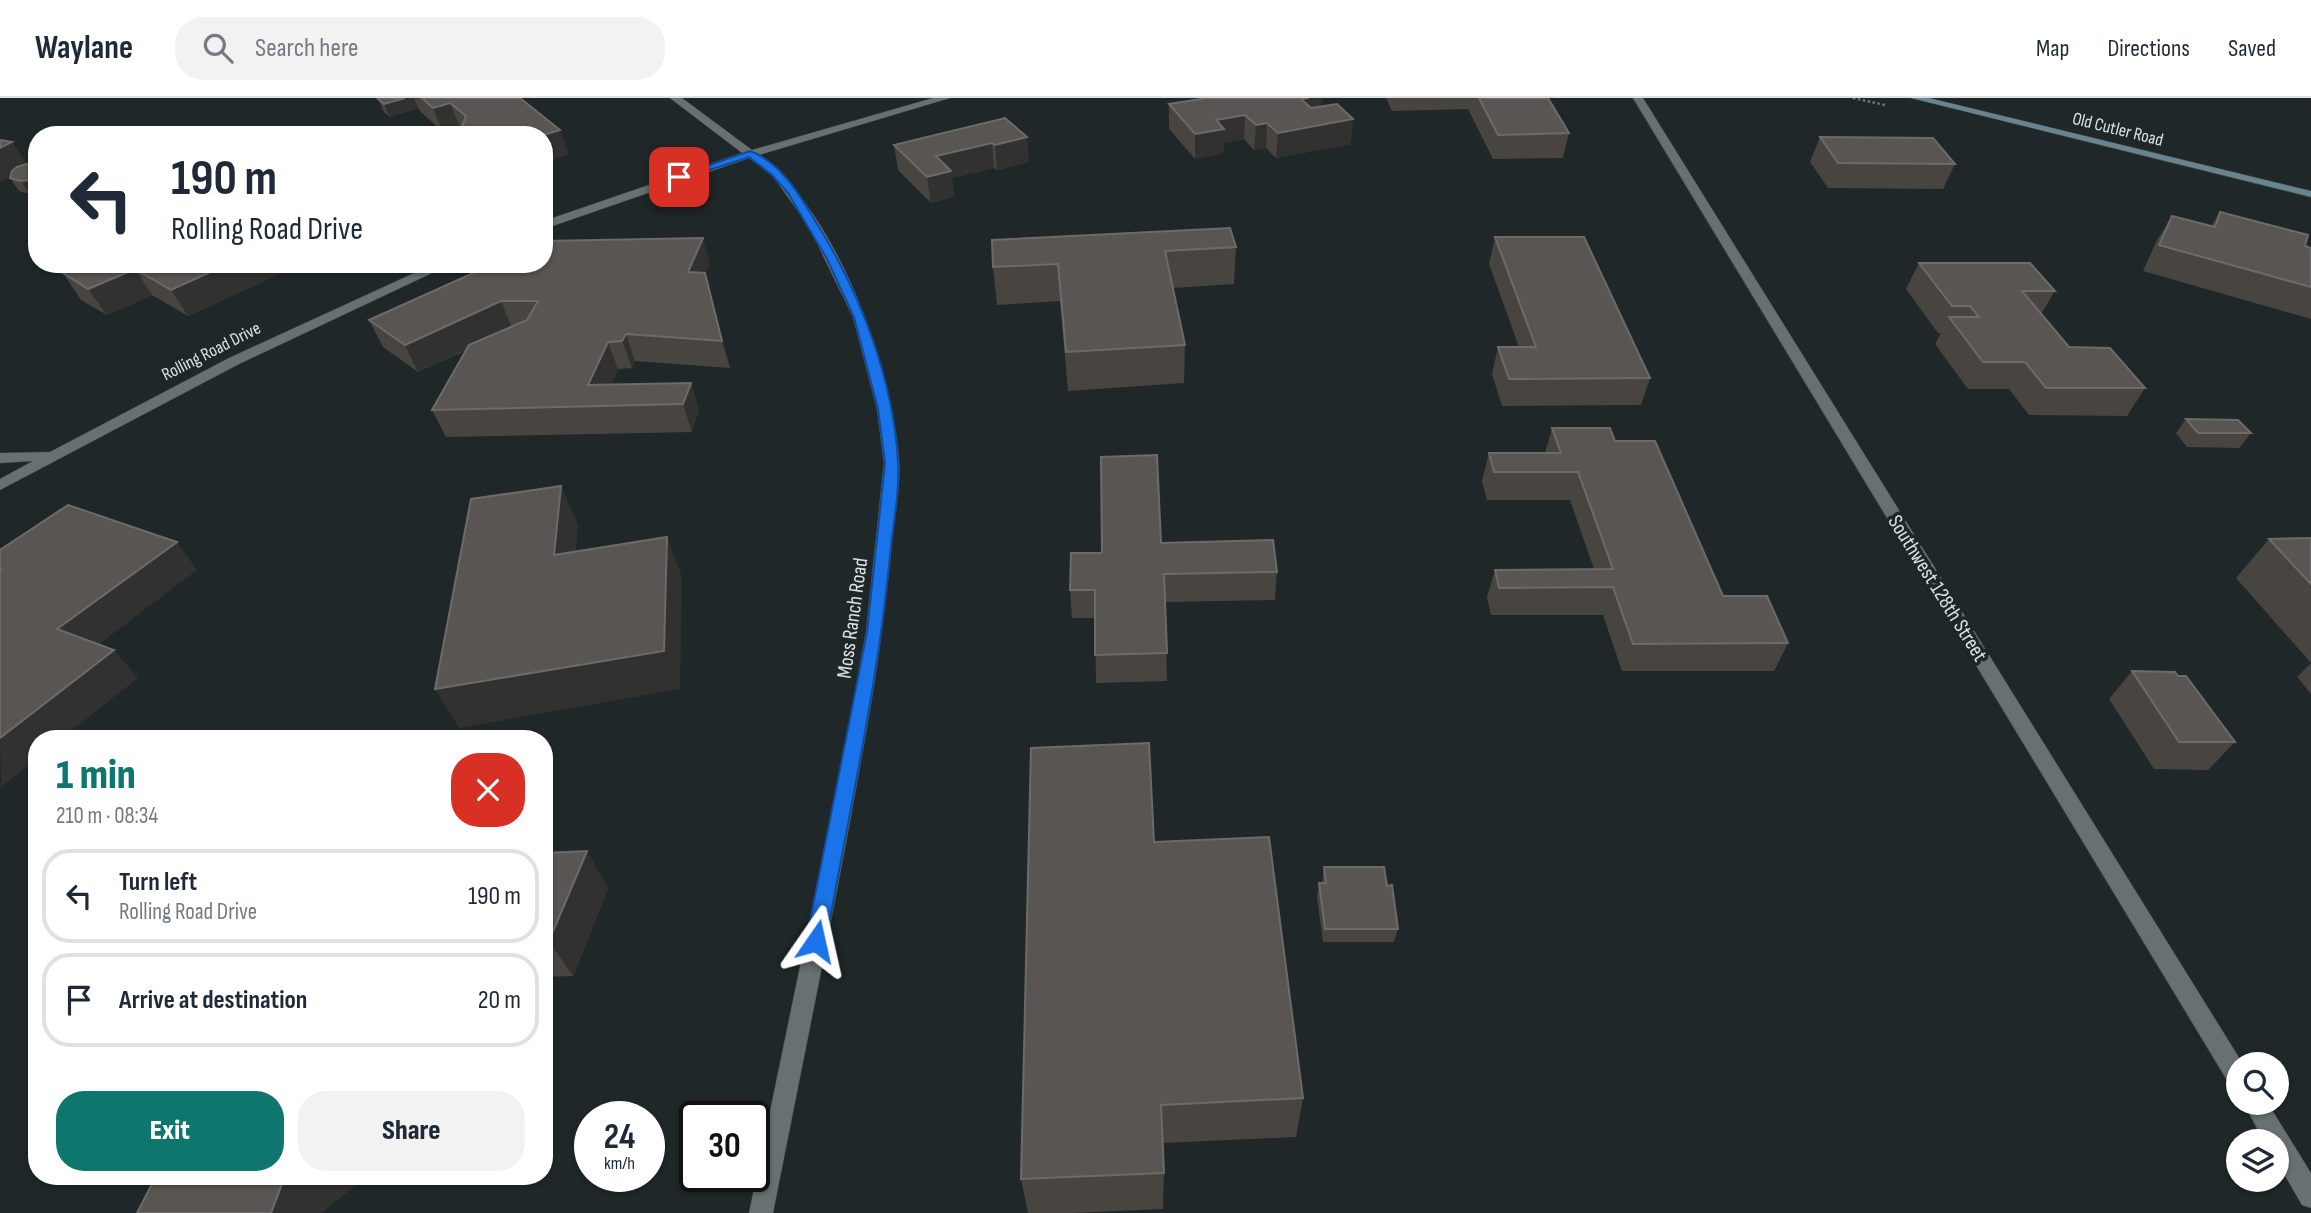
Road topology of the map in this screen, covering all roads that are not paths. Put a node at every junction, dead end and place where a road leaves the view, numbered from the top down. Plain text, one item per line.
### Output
1 (676, 98) edge
2 (945, 98) edge
3 (1638, 98) edge
4 (1916, 98) edge
5 (750, 154) junction
6 (2311, 194) edge
7 (553, 222) edge
8 (425, 273) edge
9 (51, 456) junction
10 (0, 458) edge
11 (0, 485) edge
12 (2226, 1057) edge
13 (2262, 1115) edge
14 (2311, 1196) edge
15 (761, 1213) edge

1 - 5 street, Moss Ranch Road
2 - 5 street
3 - 12 street, Southwest 128th Street
4 - 6 main road, Old Cutler Road
5 - 7 street
5 - 15 street, Moss Ranch Road
8 - 9 street, Rolling Road Drive
9 - 10 street
9 - 11 street, Rolling Road Drive
13 - 14 street

